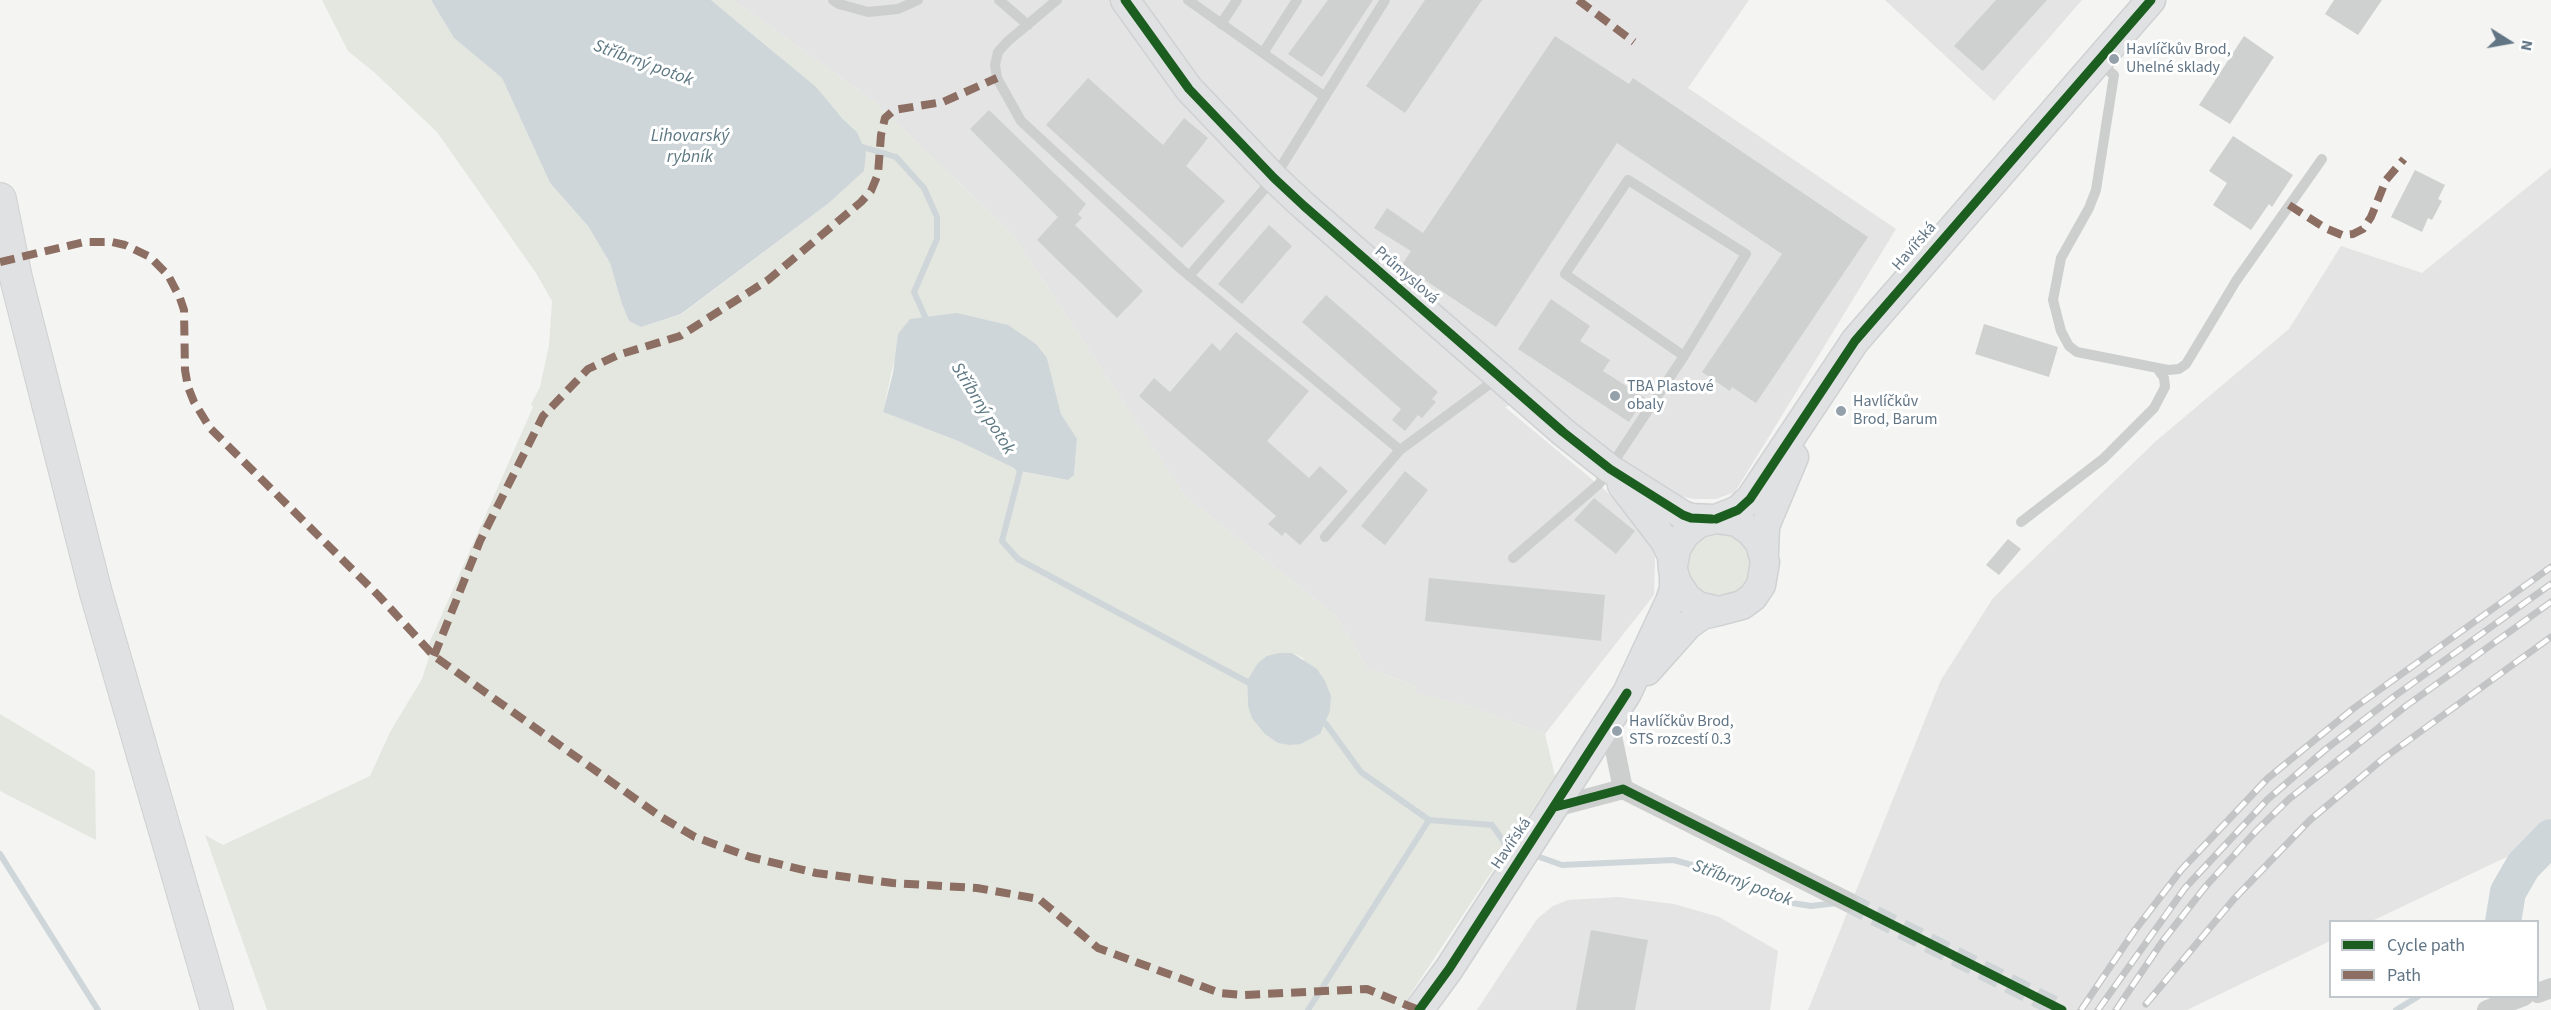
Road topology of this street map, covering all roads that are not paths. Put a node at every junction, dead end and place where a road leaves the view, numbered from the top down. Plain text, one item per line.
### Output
1 (833, 0) edge
2 (918, 0) edge
3 (999, 0) edge
4 (1057, 0) edge
5 (1125, 0) edge
6 (1188, 0) edge
7 (1237, 0) edge
8 (1297, 0) edge
9 (1385, 0) edge
10 (2151, 0) edge
11 (1221, 24) junction
12 (1028, 25) junction
13 (1263, 53) junction
14 (2097, 61) junction
15 (1325, 96) junction
16 (2322, 159) dead end
17 (1274, 178) junction
18 (0, 200) edge
19 (1190, 276) junction
20 (1684, 356) junction
21 (2157, 368) junction
22 (1499, 377) junction
23 (1824, 387) junction
24 (1400, 450) junction
25 (1610, 469) junction
26 (1714, 519) junction
27 (2021, 522) dead end
28 (1325, 537) dead end
29 (1764, 553) junction
30 (1513, 558) dead end
31 (1674, 570) junction
32 (1719, 611) junction
33 (1627, 693) junction
34 (1609, 721) junction
35 (1623, 789) junction
36 (1554, 807) junction
37 (1848, 902) tunnel mouth
38 (2520, 998) edge
39 (2496, 1006) edge
40 (217, 1010) edge
41 (1419, 1010) edge

1 - 2 lane
3 - 12 lane
4 - 12 lane
5 - 17 street, Průmyslová
6 - 11 lane
7 - 11 lane
8 - 13 lane
9 - 15 lane
10 - 14 street, Havířská
11 - 13 lane
12 - 19 lane
13 - 15 lane
14 - 21 lane
14 - 23 street, Havířská
15 - 17 lane
16 - 21 lane
17 - 19 lane
17 - 22 street, Průmyslová
18 - 40 main road
19 - 24 lane
20 - 20 lane
20 - 25 lane
21 - 27 lane
22 - 24 lane
22 - 25 street, Průmyslová
23 - 26 street, Havířská
23 - 29 street, Havířská
24 - 28 lane
25 - 26 street, Průmyslová
25 - 30 lane
25 - 31 street, Průmyslová
26 - 29 street
26 - 31 street, Havířská
29 - 32 street, Havířská
31 - 32 street
31 - 33 street, Havířská
32 - 33 street, Havířská
33 - 34 street, Havířská
34 - 35 street
34 - 36 street, Havířská
35 - 36 street
35 - 37 street
36 - 41 street, Havířská
38 - 39 street

